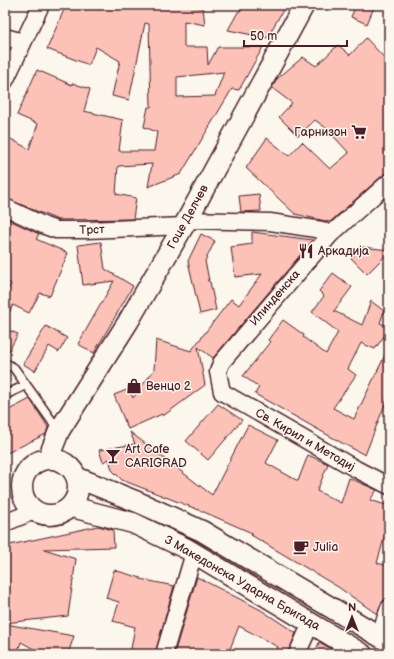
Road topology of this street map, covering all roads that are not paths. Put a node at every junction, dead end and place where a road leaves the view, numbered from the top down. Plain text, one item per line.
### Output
1 (41, 5) edge
2 (304, 5) edge
3 (5, 37) edge
4 (23, 42) junction
5 (5, 81) edge
6 (389, 182) edge
7 (5, 207) edge
8 (186, 223) junction
9 (330, 235) junction
10 (5, 363) edge
11 (26, 385) junction
12 (222, 392) joint
13 (5, 396) edge
14 (61, 428) junction
15 (56, 461) junction
16 (14, 476) edge
17 (78, 478) junction
18 (389, 486) edge
19 (22, 502) edge
20 (72, 507) junction
21 (5, 516) edge
22 (5, 523) edge
23 (194, 553) junction
24 (389, 608) edge
25 (311, 623) junction
26 (384, 639) edge
27 (164, 654) edge
28 (297, 654) edge
29 (362, 654) edge

1 - 4 street
2 - 8 street, Гоце Делчев
3 - 4 street
4 - 5 street
6 - 9 street, Илинденска
7 - 8 street, Трст
8 - 9 street, Трст
8 - 14 street, Гоце Делчев
9 - 12 street, Илинденска
10 - 11 lane
11 - 13 lane
11 - 14 lane
12 - 18 street, Св. Кирил и Методиј
14 - 15 street
15 - 16 street
15 - 17 street, 3 Македонска Ударна Бригада
16 - 19 street
17 - 20 street
17 - 26 street, 3 Македонска Ударна Бригада
19 - 20 street
19 - 21 street
19 - 22 street
20 - 23 street, 3 Македонска Ударна Бригада
23 - 25 street, 3 Македонска Ударна Бригада
23 - 27 street
24 - 26 street
25 - 28 street
25 - 29 street, 3 Македонска Ударна Бригада

